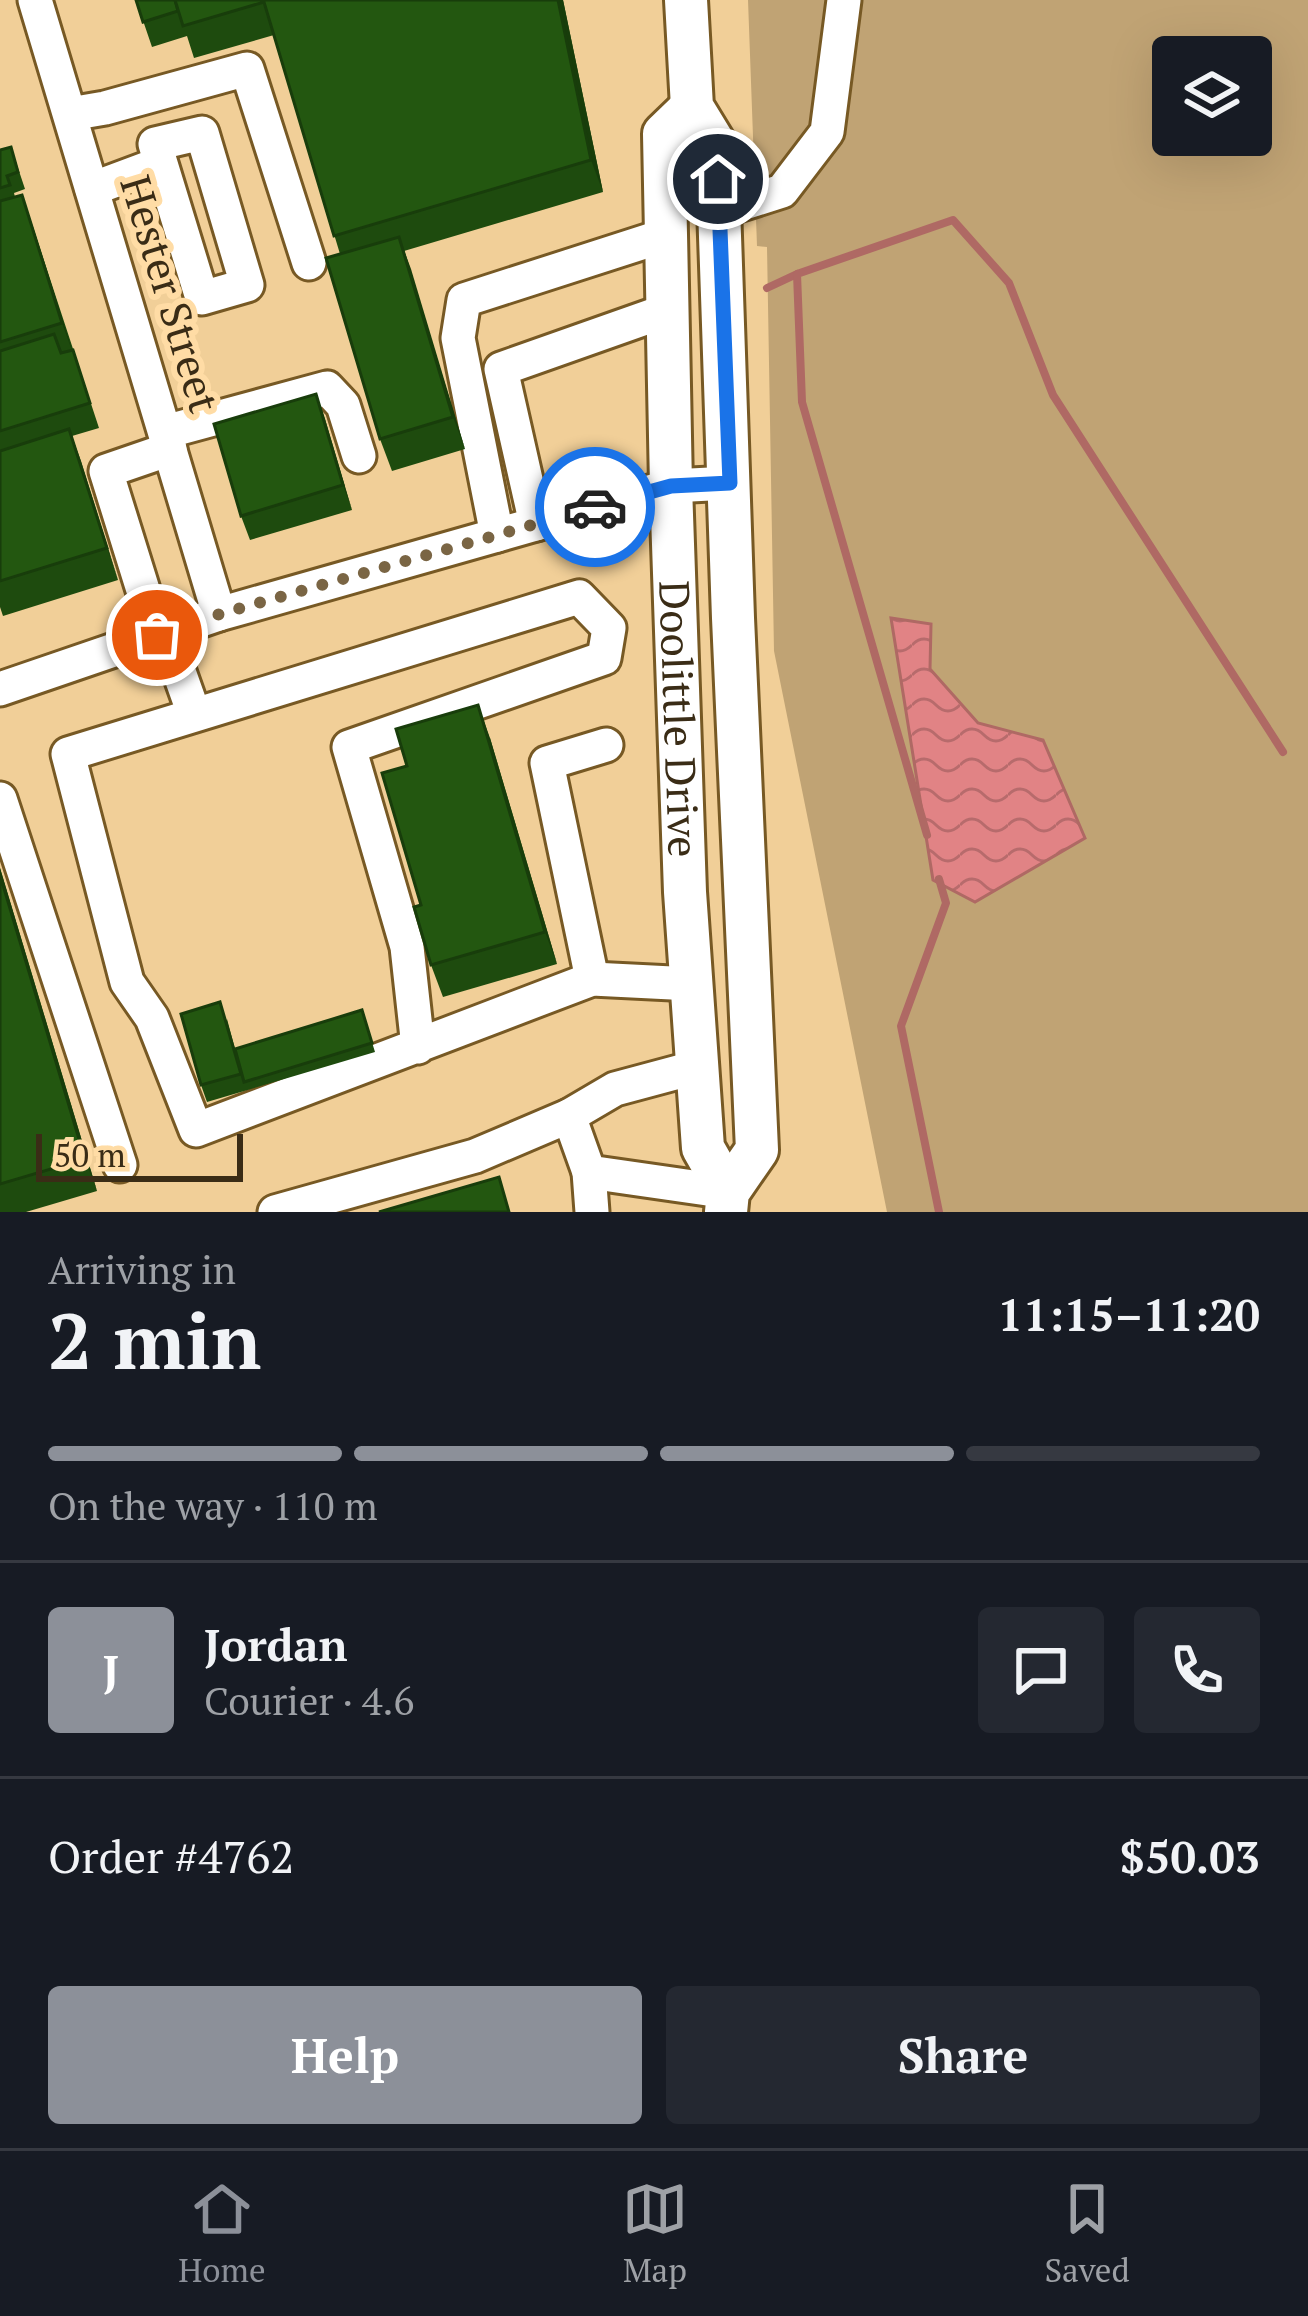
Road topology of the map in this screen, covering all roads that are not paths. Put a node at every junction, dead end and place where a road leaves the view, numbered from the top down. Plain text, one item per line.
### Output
1 (35, 0) edge
2 (686, 0) edge
3 (844, 0) edge
4 (692, 107) junction
5 (70, 115) junction
6 (159, 164) junction
7 (92, 189) junction
8 (719, 211) junction
9 (666, 235) junction
10 (310, 263) dead end
11 (668, 310) junction
12 (167, 441) junction
13 (359, 456) dead end
14 (730, 483) junction
15 (671, 486) junction
16 (536, 524) junction
17 (497, 535) junction
18 (220, 614) junction
19 (161, 634) junction
20 (0, 688) edge
21 (194, 714) junction
22 (606, 745) dead end
23 (0, 799) edge
24 (592, 979) junction
25 (692, 985) junction
26 (418, 1047) junction
27 (697, 1067) junction
28 (569, 1116) junction
29 (120, 1165) dead end
30 (589, 1172) junction
31 (727, 1202) edge
32 (275, 1212) edge
33 (592, 1212) edge

1 - 5 street, Hester Street
2 - 4 main road, Doolittle Drive
3 - 8 street
4 - 8 main road, Doolittle Drive
4 - 9 main road, Doolittle Drive
5 - 7 street, Hester Street
5 - 10 street
6 - 6 street
6 - 7 street
7 - 12 street, Hester Street
8 - 14 main road, Doolittle Drive
9 - 11 main road, Doolittle Drive
9 - 17 street
11 - 15 main road, Doolittle Drive
11 - 16 street
12 - 13 street
12 - 18 street, Hester Street
12 - 19 street
14 - 15 street
14 - 31 main road, Doolittle Drive
15 - 16 street
15 - 25 main road, Doolittle Drive
16 - 17 street
17 - 18 street
18 - 19 street
19 - 20 street
19 - 21 street
21 - 26 street
21 - 26 street
22 - 24 street
23 - 29 street
24 - 25 street
24 - 26 street
25 - 27 main road, Doolittle Drive
27 - 28 street
27 - 31 main road, Doolittle Drive
28 - 30 street
28 - 32 street
30 - 31 street
30 - 33 street

